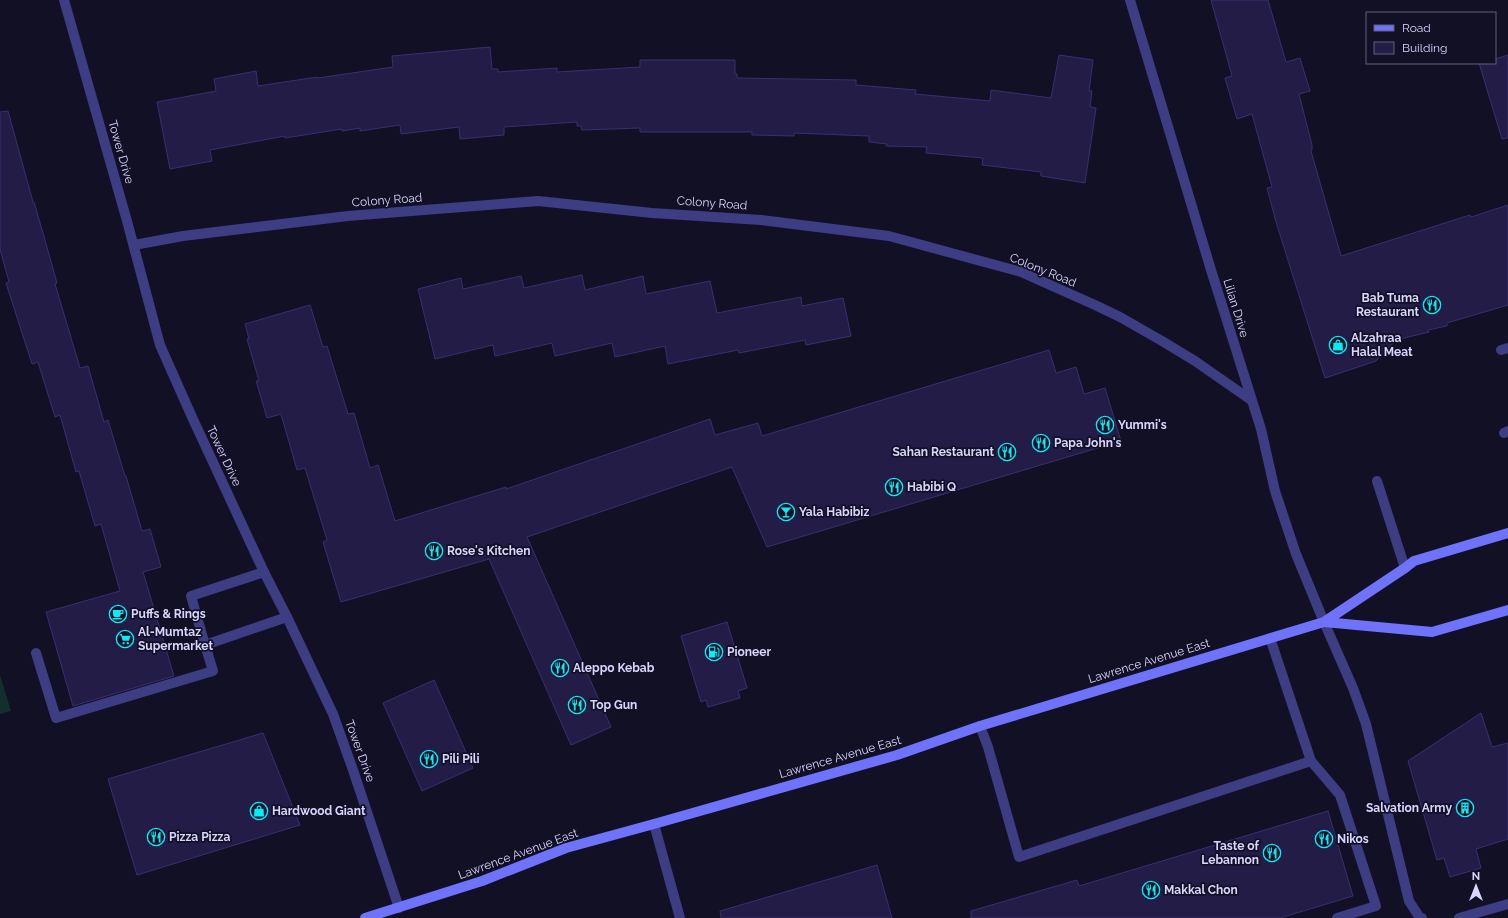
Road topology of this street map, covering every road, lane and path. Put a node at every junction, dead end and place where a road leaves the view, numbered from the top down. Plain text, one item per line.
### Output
1 (64, 0) edge
2 (1130, 0) edge
3 (134, 245) junction
4 (1251, 400) junction
5 (1377, 481) dead end
6 (1508, 533) edge
7 (1405, 568) junction
8 (264, 572) junction
9 (1508, 610) edge
10 (287, 617) junction
11 (1324, 622) junction
12 (1270, 638) junction
13 (205, 645) junction
14 (36, 653) dead end
15 (980, 726) junction
16 (1310, 761) junction
17 (654, 824) junction
18 (1508, 904) edge
19 (399, 908) junction
20 (365, 918) edge
21 (680, 918) edge
22 (1337, 918) edge
23 (1422, 918) edge
24 (1459, 918) edge

1 - 3 street, Tower Drive
2 - 4 street, Lilian Drive
3 - 4 street, Colony Road
3 - 8 street, Tower Drive
4 - 11 street, Lilian Drive
5 - 7 street
6 - 7 main road, Lawrence Avenue East
7 - 11 main road, Lawrence Avenue East
8 - 10 street, Tower Drive
8 - 13 street
9 - 11 main road, Lawrence Avenue East
10 - 13 street
10 - 19 street, Tower Drive
11 - 12 main road, Lawrence Avenue East
11 - 23 street, Lilian Drive
12 - 15 main road, Lawrence Avenue East
12 - 16 street
13 - 14 street
15 - 16 street
15 - 17 main road, Lawrence Avenue East
16 - 22 street
17 - 19 main road, Lawrence Avenue East
17 - 21 street
18 - 24 street
19 - 20 main road, Lawrence Avenue East

